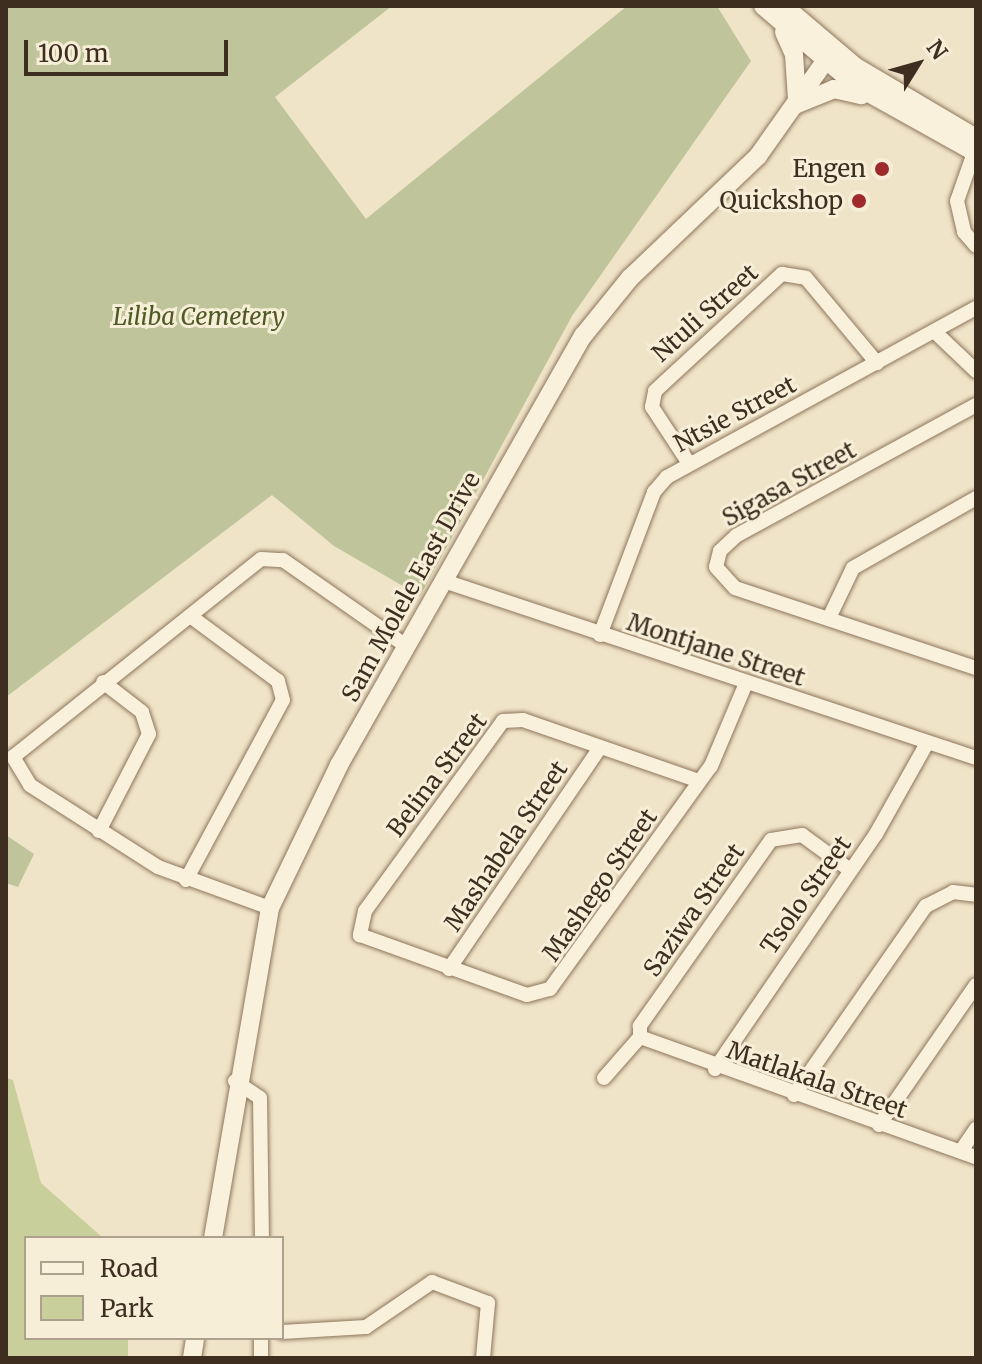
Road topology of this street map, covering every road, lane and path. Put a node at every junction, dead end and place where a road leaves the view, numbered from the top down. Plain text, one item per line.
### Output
1 (763, 6) edge
2 (781, 14) edge
3 (829, 56) junction
4 (876, 99) junction
5 (793, 104) junction
6 (975, 148) edge
7 (976, 246) edge
8 (976, 308) edge
9 (936, 333) junction
10 (877, 363) junction
11 (976, 371) edge
12 (976, 405) edge
13 (688, 462) junction
14 (976, 498) edge
15 (444, 581) junction
16 (190, 616) junction
17 (829, 618) junction
18 (600, 635) junction
19 (405, 645) junction
20 (976, 668) edge
21 (103, 682) junction
22 (746, 683) junction
23 (927, 743) junction
24 (600, 748) junction
25 (976, 758) edge
26 (699, 781) junction
27 (99, 831) junction
28 (850, 870) junction
29 (186, 880) junction
30 (976, 895) edge
31 (270, 908) junction
32 (372, 945) joint
33 (449, 969) junction
34 (976, 985) edge
35 (642, 1040) junction
36 (715, 1069) junction
37 (604, 1078) dead end
38 (235, 1081) junction
39 (794, 1095) junction
40 (879, 1125) junction
41 (976, 1129) edge
42 (961, 1151) junction
43 (976, 1157) edge
44 (213, 1236) edge
45 (262, 1236) edge
46 (284, 1332) edge
47 (483, 1358) edge

1 - 2 street
2 - 3 street
2 - 5 street
3 - 4 street
3 - 5 street, Sam Molele East Drive
3 - 6 street
4 - 5 street
4 - 6 street
5 - 15 street, Sam Molele East Drive
6 - 7 street
8 - 9 street, Ntsie Street
9 - 10 street, Ntsie Street
9 - 11 street
10 - 13 street, Ntsie Street
10 - 13 street, Ntuli Street
12 - 17 street, Sigasa Street
13 - 18 street, Ntsie Street
14 - 17 street
15 - 18 street, Montjane Street
15 - 19 street, Sam Molele East Drive
16 - 19 street
16 - 21 street
16 - 29 street
17 - 20 street, Sigasa Street
18 - 22 street, Montjane Street
19 - 31 street, Sam Molele East Drive
21 - 27 street
21 - 27 street
22 - 23 street, Montjane Street
22 - 26 street, Mashego Street
23 - 25 street, Montjane Street
23 - 28 street, Tsolo Street
24 - 26 street, Belina Street
24 - 32 street, Belina Street
24 - 33 street, Mashabela Street
26 - 33 street, Mashego Street
27 - 29 street
28 - 35 street, Saziwa Street
28 - 36 street, Tsolo Street
29 - 31 street
30 - 39 street
31 - 38 street, Sam Molele East Drive
32 - 33 street, Mashego Street
34 - 40 street
35 - 36 street, Matlakala Street
35 - 37 street, Saziwa Street
36 - 39 street, Matlakala Street
38 - 44 street, Sam Molele East Drive
38 - 45 street
39 - 40 street, Matlakala Street
40 - 42 street, Matlakala Street
41 - 42 street
42 - 43 street, Matlakala Street
46 - 47 street

